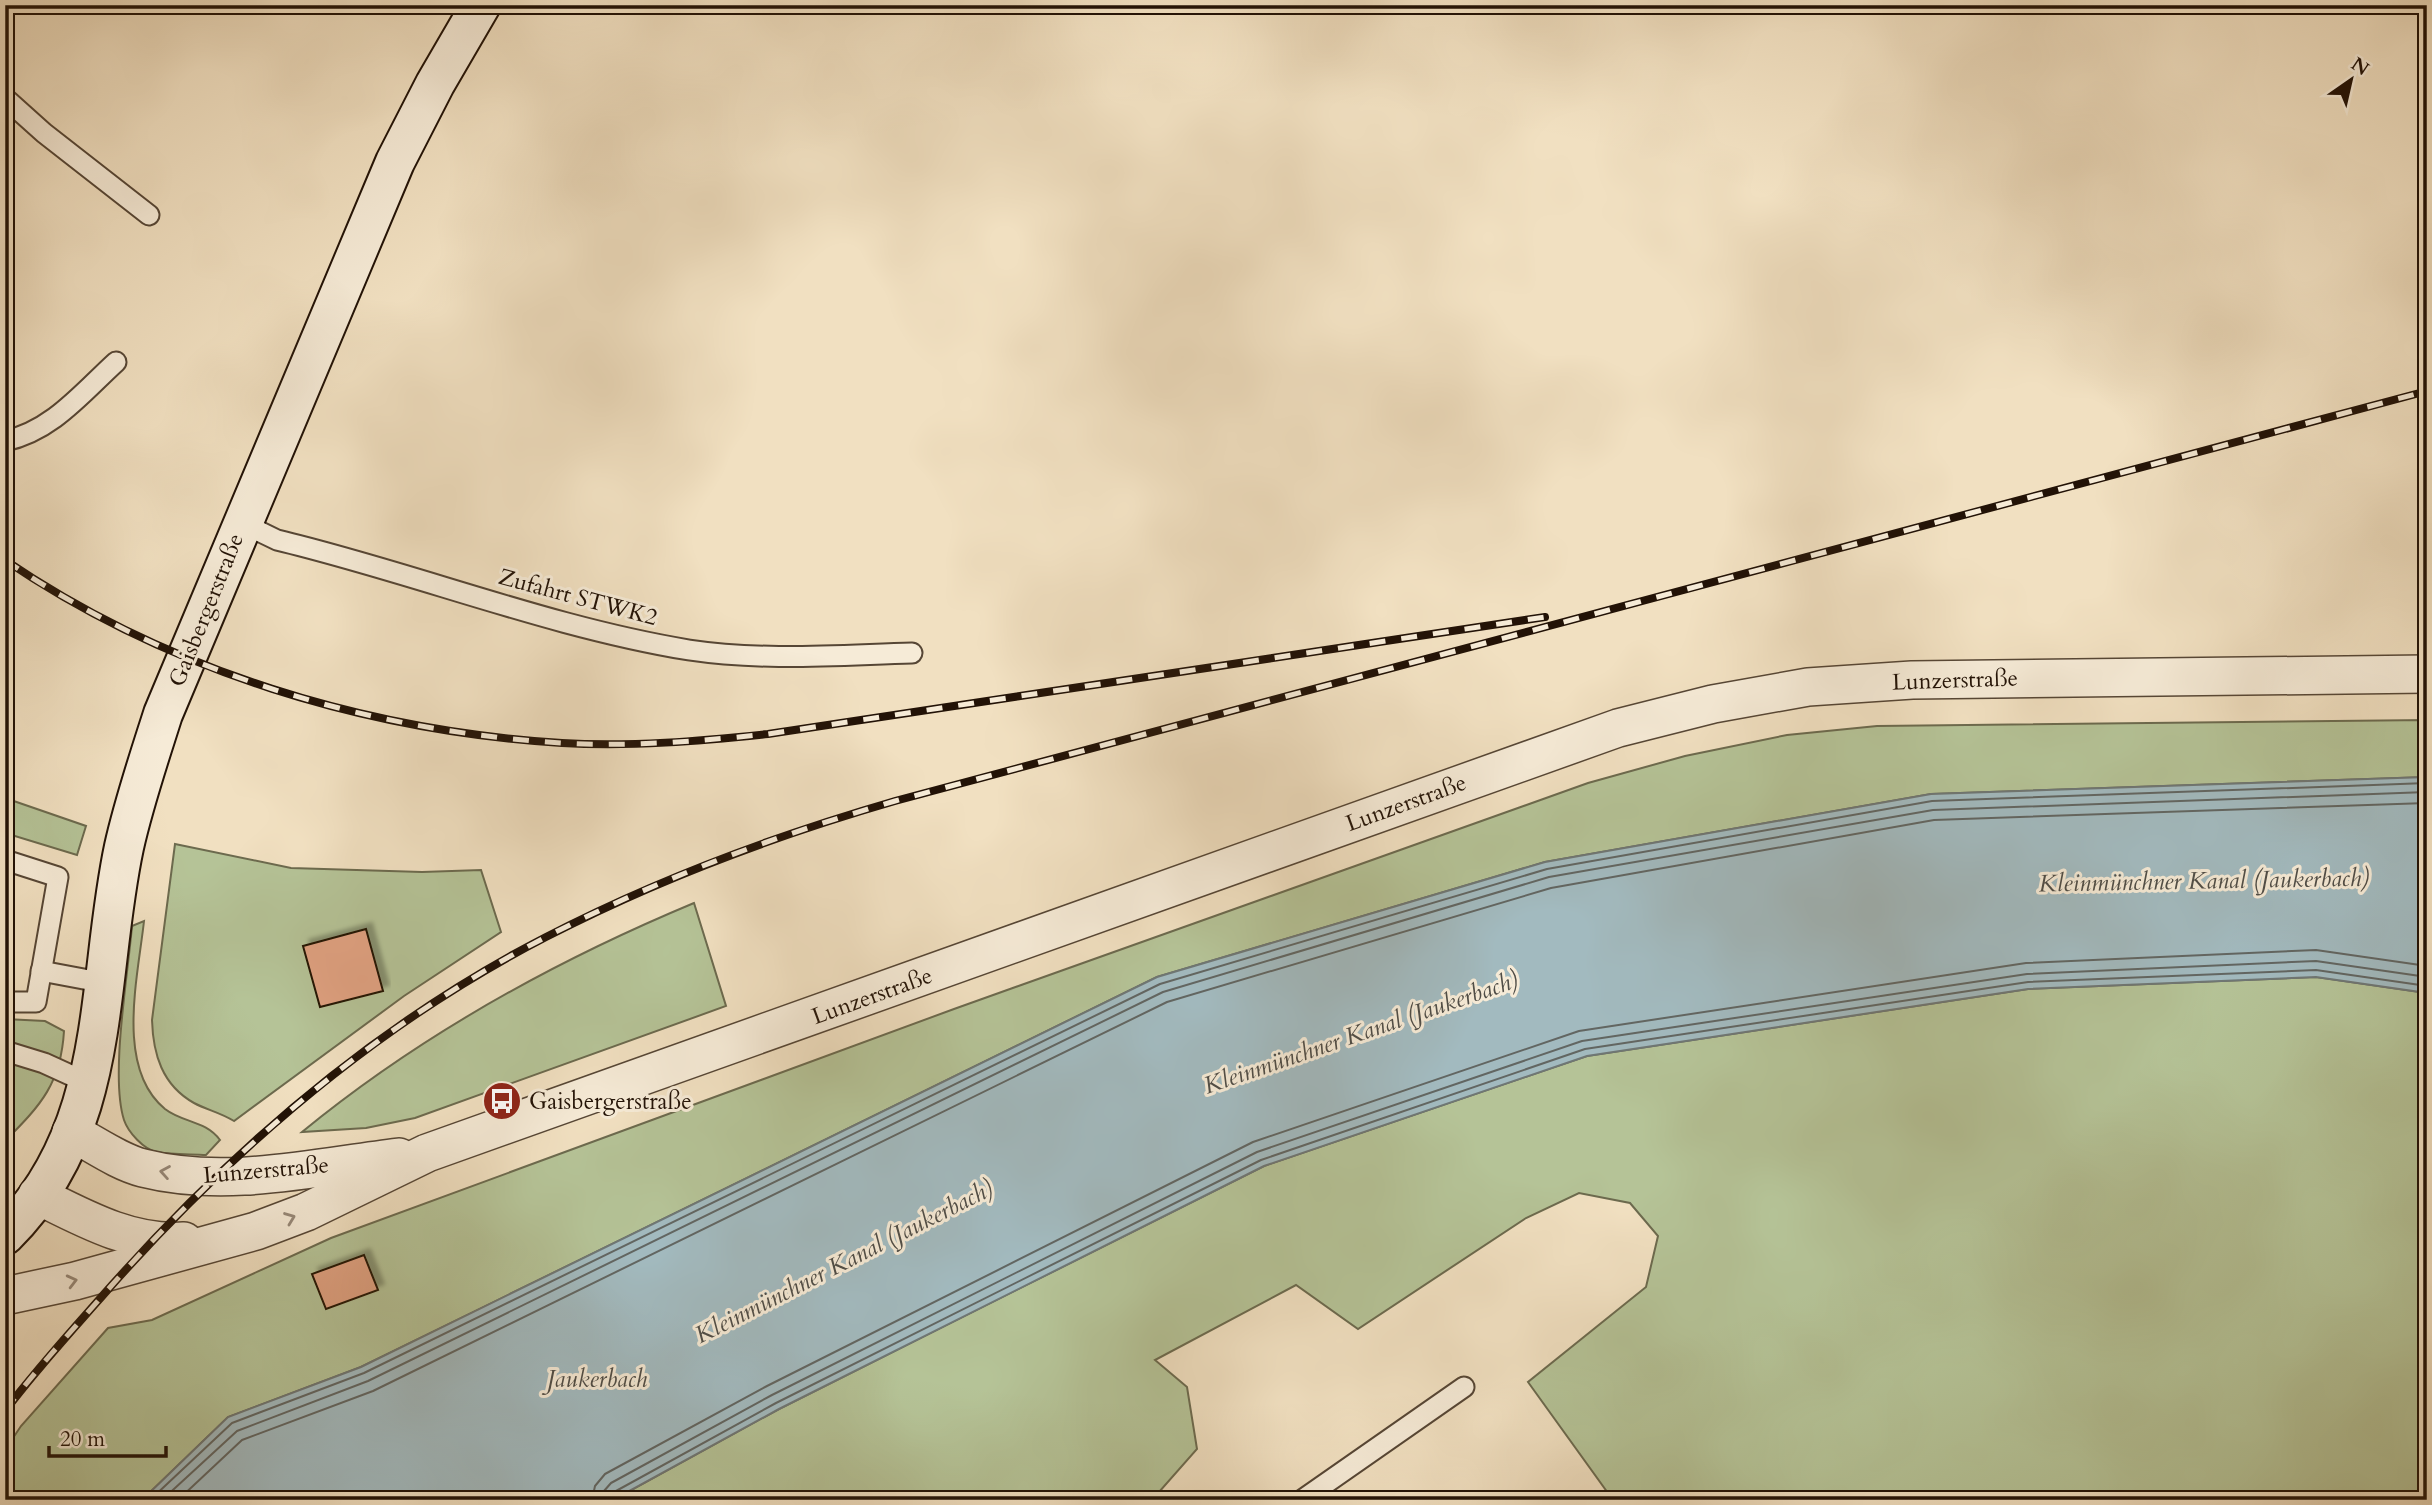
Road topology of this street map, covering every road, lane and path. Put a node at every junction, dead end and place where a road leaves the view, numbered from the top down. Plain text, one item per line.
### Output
1 (481, 5) edge
2 (5, 98) edge
3 (149, 215) dead end
4 (116, 362) dead end
5 (5, 441) edge
6 (242, 523) junction
7 (912, 653) dead end
8 (2427, 674) edge
9 (5, 860) edge
10 (41, 971) junction
11 (105, 983) junction
12 (5, 1002) edge
13 (5, 1051) edge
14 (90, 1084) junction
15 (71, 1132) junction
16 (427, 1153) junction
17 (37, 1195) junction
18 (5, 1235) edge
19 (226, 1237) junction
20 (5, 1296) edge
21 (1464, 1387) dead end
22 (1302, 1500) edge

1 - 6 street, Gaisbergerstraße
2 - 3 lane
4 - 5 lane
6 - 7 lane, Zufahrt STWK2
6 - 11 street, Gaisbergerstraße
8 - 16 street, Lunzerstraße
9 - 10 lane
10 - 11 lane
10 - 12 lane
11 - 14 street, Gaisbergerstraße
13 - 14 lane
14 - 15 street, Gaisbergerstraße
16 -> 15 street, Lunzerstraße
15 - 17 street, Gaisbergerstraße
19 -> 16 street, Lunzerstraße
17 - 18 street, Gaisbergerstraße
17 - 19 street, Lunzerstraße
20 -> 19 street, Lunzerstraße
21 - 22 lane

